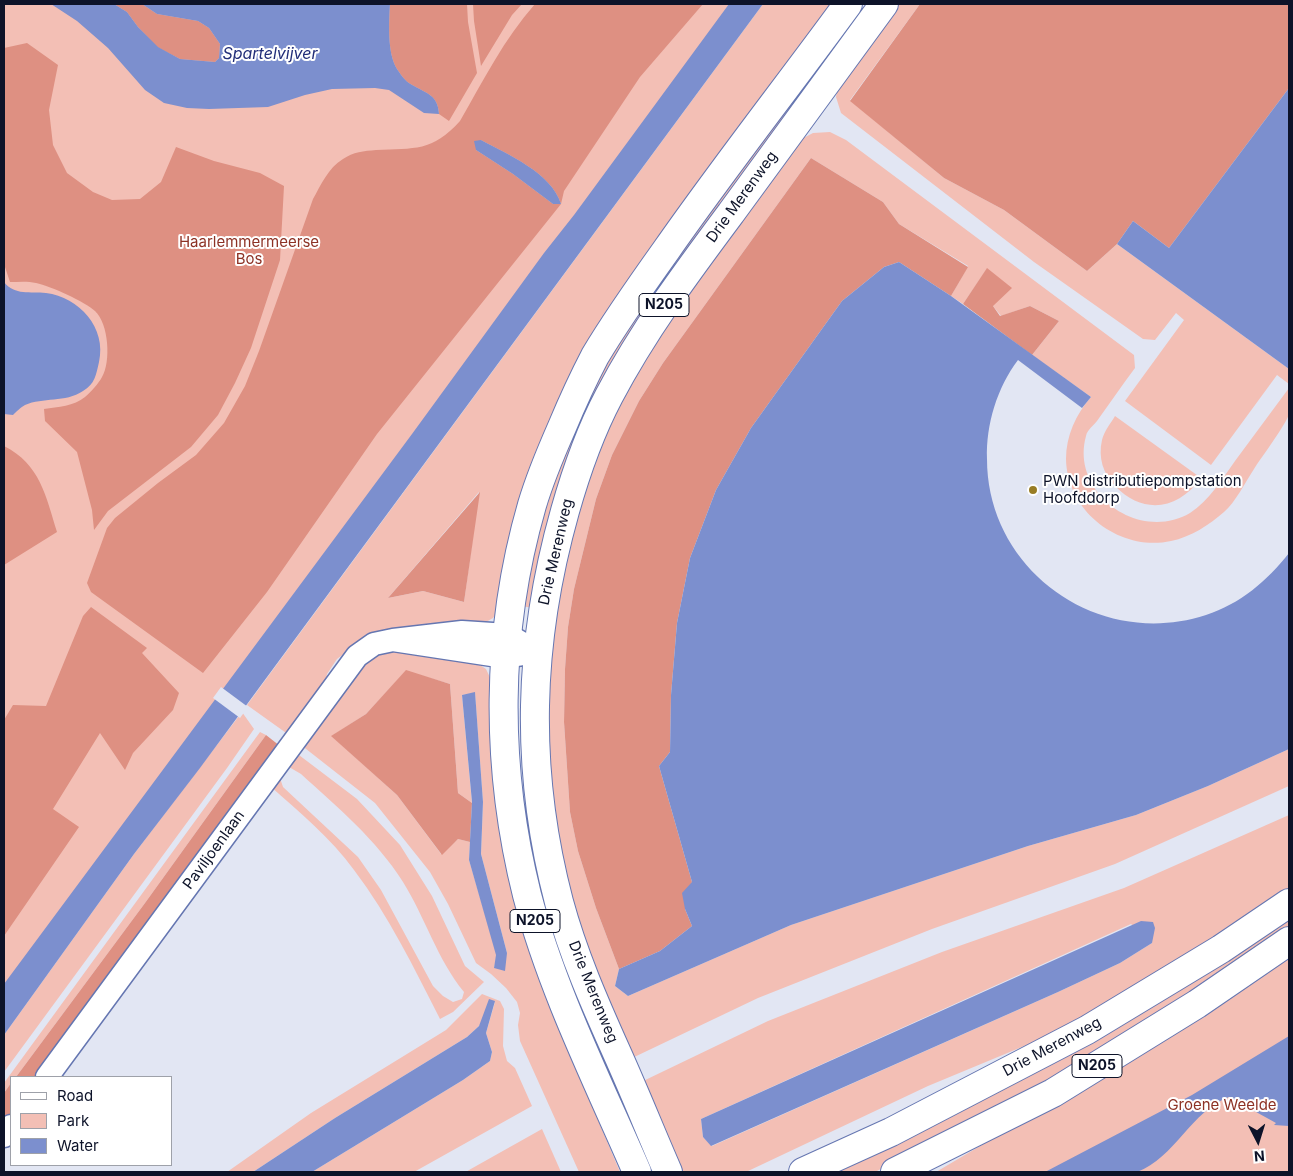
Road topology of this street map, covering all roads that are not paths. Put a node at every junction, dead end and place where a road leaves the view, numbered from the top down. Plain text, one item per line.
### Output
1 (848, 4) edge
2 (884, 4) edge
3 (507, 646) junction
4 (537, 652) junction
5 (1289, 903) edge
6 (1289, 941) edge
7 (48, 1076) edge
8 (637, 1172) edge
9 (668, 1172) edge
10 (803, 1172) edge
11 (895, 1172) edge

1 - 3 main road, Drie Merenweg / N205
2 - 4 main road, Drie Merenweg / N205
3 - 4 street, Paviljoenlaan
3 - 7 street, Paviljoenlaan
3 - 8 main road, Drie Merenweg / N205
4 - 9 main road, Drie Merenweg / N205
5 - 10 main road, Drie Merenweg / N205
6 - 11 main road, N205

